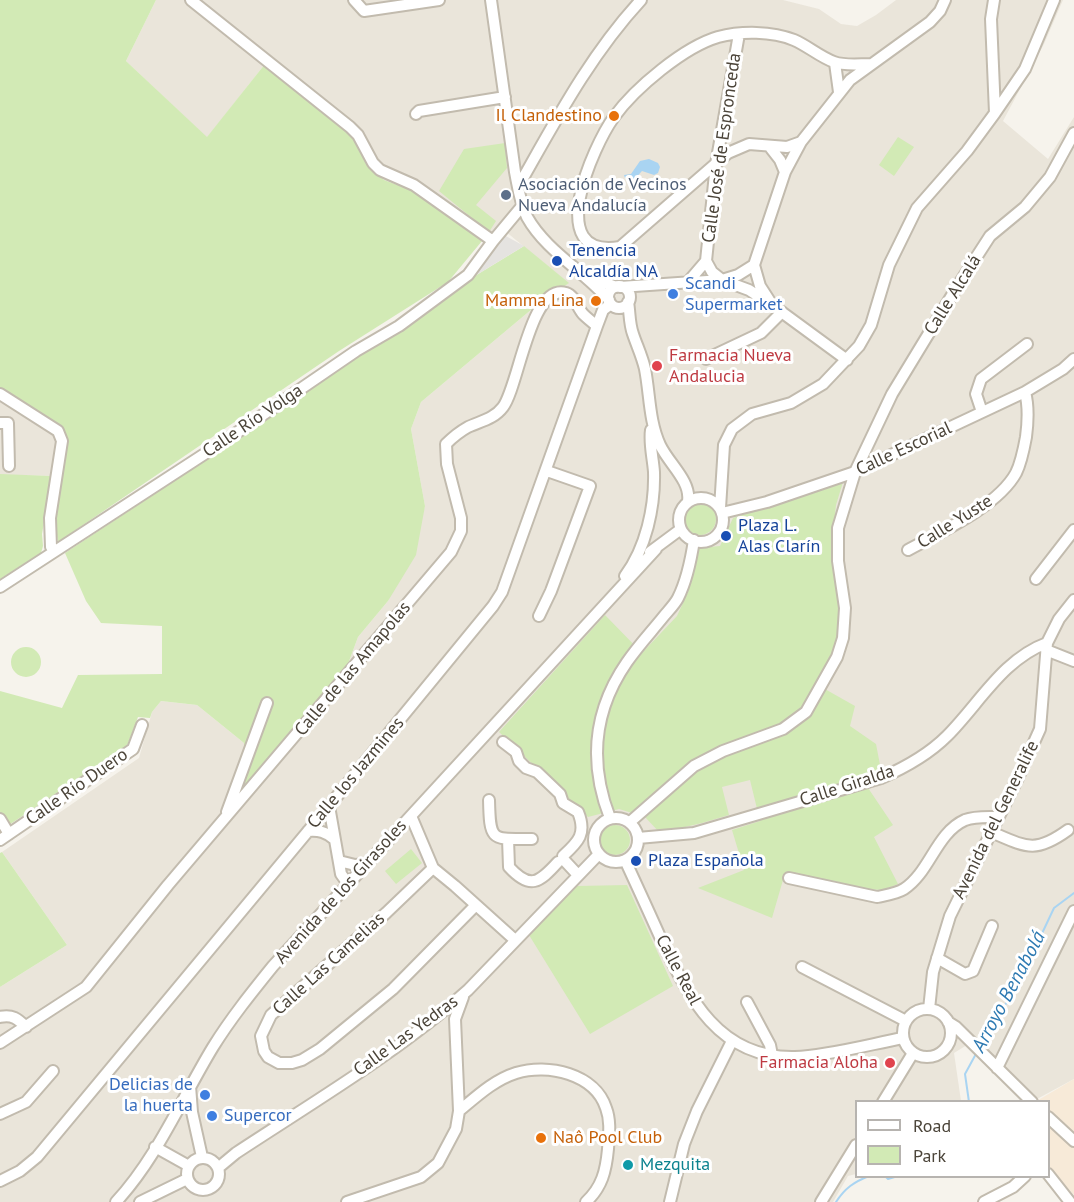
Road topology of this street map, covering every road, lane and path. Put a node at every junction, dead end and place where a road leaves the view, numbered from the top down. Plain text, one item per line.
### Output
1 (191, 0) edge
2 (354, 0) edge
3 (439, 0) edge
4 (492, 0) edge
5 (641, 0) edge
6 (945, 0) edge
7 (994, 0) edge
8 (1054, 0) edge
9 (739, 34) junction
10 (836, 63) junction
11 (871, 64) junction
12 (839, 92) junction
13 (504, 97) junction
14 (995, 113) junction
15 (416, 114) dead end
16 (1074, 133) edge
17 (801, 142) junction
18 (769, 146) junction
19 (717, 164) junction
20 (785, 172) junction
21 (518, 187) junction
22 (523, 205) junction
23 (493, 242) junction
24 (706, 261) junction
25 (754, 265) junction
26 (584, 274) junction
27 (722, 280) junction
28 (688, 282) junction
29 (658, 284) junction
30 (618, 287) junction
31 (629, 301) junction
32 (612, 304) junction
33 (772, 304) junction
34 (782, 312) junction
35 (597, 326) junction
36 (632, 333) junction
37 (1027, 345) dead end
38 (706, 358) dead end
39 (1074, 358) edge
40 (847, 360) junction
41 (1025, 392) junction
42 (0, 394) edge
43 (982, 412) junction
44 (0, 423) edge
45 (652, 424) junction
46 (9, 466) dead end
47 (547, 471) junction
48 (855, 472) junction
49 (683, 479) junction
50 (719, 490) junction
51 (706, 498) junction
52 (688, 501) junction
53 (721, 511) junction
54 (681, 529) junction
55 (1074, 530) edge
56 (694, 540) junction
57 (656, 549) junction
58 (55, 550) junction
59 (908, 550) dead end
60 (633, 564) junction
61 (1036, 579) dead end
62 (0, 587) edge
63 (1074, 600) edge
64 (601, 607) junction
65 (539, 616) dead end
66 (1047, 646) junction
67 (1074, 661) edge
68 (267, 703) dead end
69 (142, 725) dead end
70 (503, 742) dead end
71 (489, 800) dead end
72 (329, 806) junction
73 (411, 816) junction
74 (998, 817) junction
75 (610, 818) junction
76 (0, 819) edge
77 (224, 821) junction
78 (630, 822) junction
79 (1068, 830) dead end
80 (308, 831) junction
81 (991, 832) junction
82 (5, 837) edge
83 (532, 838) dead end
84 (638, 838) junction
85 (334, 839) junction
86 (508, 839) junction
87 (599, 854) junction
88 (561, 859) junction
89 (625, 860) junction
90 (366, 864) junction
91 (342, 866) junction
92 (433, 868) junction
93 (578, 875) junction
94 (789, 878) dead end
95 (352, 880) junction
96 (334, 901) junction
97 (476, 905) junction
98 (1074, 911) edge
99 (992, 926) dead end
100 (515, 940) junction
101 (937, 958) junction
102 (802, 967) dead end
103 (465, 992) junction
104 (747, 1002) dead end
105 (929, 1009) junction
106 (0, 1017) edge
107 (435, 1017) junction
108 (454, 1019) junction
109 (906, 1021) junction
110 (948, 1022) junction
111 (26, 1027) junction
112 (903, 1038) junction
113 (732, 1041) junction
114 (972, 1043) junction
115 (0, 1044) edge
116 (943, 1050) junction
117 (913, 1053) junction
118 (772, 1055) junction
119 (997, 1068) junction
120 (53, 1071) dead end
121 (190, 1086) junction
122 (458, 1087) junction
123 (481, 1093) junction
124 (885, 1100) edge
125 (1031, 1100) edge
126 (459, 1111) junction
127 (0, 1114) edge
128 (1050, 1119) edge
129 (1074, 1141) edge
130 (855, 1146) edge
131 (155, 1147) junction
132 (201, 1158) junction
133 (189, 1166) junction
134 (218, 1168) junction
135 (1050, 1177) edge
136 (1023, 1178) edge
137 (187, 1179) junction
138 (0, 1181) edge
139 (202, 1196) edge
140 (116, 1202) edge
141 (140, 1202) edge
142 (347, 1202) edge
143 (586, 1202) edge
144 (670, 1202) edge
145 (821, 1202) edge
146 (984, 1202) edge
147 (1070, 1202) edge

1 - 23 street
2 - 3 street
4 - 13 street
5 - 21 street
6 - 11 street
7 - 14 street
8 - 14 street
9 - 10 street
9 - 19 street, Calle José de Espronceda
9 - 19 street
10 - 11 street
10 - 12 street
11 - 12 street
12 - 17 street
13 - 15 street
13 - 21 street
14 - 40 street
16 - 48 street, Calle Alcalá
17 - 18 street
17 - 20 street
18 - 19 street
18 - 20 street
19 - 24 street, Calle José de Espronceda
20 - 25 street
21 - 22 street
22 - 23 street, Calle Río Volga
22 - 26 street
23 - 58 street, Calle Río Volga
24 - 27 street
24 - 28 street
25 - 27 street
25 - 33 street
26 - 30 street
26 - 32 street
27 - 28 street
27 - 33 street
28 - 29 street
29 - 30 street
29 - 31 street
30 - 31 street
30 - 32 street
31 - 32 street
31 - 36 street
32 - 35 street, Calle los Jazmines
32 - 36 street
33 - 34 street
34 - 38 street
34 - 40 street
35 - 47 street, Calle los Jazmines
35 - 77 street, Calle de las Amapolas
36 - 45 street
37 - 43 street
39 - 41 street, Calle Escorial
40 - 50 street
41 - 43 street, Calle Escorial
41 - 59 street, Calle Yuste
42 - 58 street
43 - 48 street, Calle Escorial
44 - 46 street
45 - 49 street
45 - 60 street, Avenida de los Girasoles
47 - 65 street
47 - 72 street, Calle los Jazmines
48 - 53 street, Calle Escorial
48 - 78 street, Calle Alcalá
49 - 51 street
49 - 52 street
50 - 51 street
50 - 53 street
51 - 52 street
51 - 53 street
52 - 54 street
53 - 56 street
54 - 56 street
54 - 57 street, Avenida de los Girasoles
55 - 61 street
56 - 75 street
57 - 60 street, Avenida de los Girasoles
57 - 64 street, Avenida de los Girasoles
58 - 62 street, Calle Río Volga
60 - 64 street, Avenida de los Girasoles
63 - 66 street, Avenida del Generalife
64 - 73 street, Avenida de los Girasoles
66 - 67 street
66 - 74 street, Avenida del Generalife
66 - 84 street, Calle Giralda
68 - 77 street
69 - 82 street, Calle Río Duero
70 - 88 street
71 - 86 street
72 - 80 street, Calle los Jazmines
72 - 85 street
73 - 90 street, Avenida de los Girasoles
73 - 92 street
74 - 81 street, Avenida del Generalife
74 - 94 street
75 - 78 street
75 - 87 street
76 - 82 street
77 - 111 street, Calle de las Amapolas
78 - 84 street
79 - 81 street
80 - 85 street
80 - 138 street, Calle los Jazmines
81 - 101 street, Avenida del Generalife
83 - 86 street
84 - 89 street
85 - 91 street
86 - 88 street
87 - 89 street
87 - 93 street, Calle Las Yedras
88 - 93 street
89 - 113 street, Calle Real
90 - 91 street
90 - 95 street, Avenida de los Girasoles
91 - 95 street
91 - 96 street
92 - 97 street
92 - 97 street, Calle Las Camelias
93 - 100 street, Calle Las Yedras
95 - 96 street, Avenida de los Girasoles
96 - 121 street, Avenida de los Girasoles
97 - 100 street
98 - 119 street
99 - 101 street
100 - 103 street, Calle Las Yedras
101 - 105 street, Avenida del Generalife
102 - 109 street
103 - 107 street, Calle Las Yedras
103 - 108 street
104 - 118 street
105 - 109 street
105 - 110 street
106 - 111 street
107 - 108 street
107 - 134 street, Calle Las Yedras
108 - 122 street
109 - 112 street
110 - 114 street
110 - 116 street
111 - 115 street, Calle de las Amapolas
112 - 117 street
112 - 118 street, Calle Real
113 - 118 street, Calle Real
113 - 144 street
114 - 116 street
114 - 119 street
116 - 117 street
117 - 124 street
119 - 125 street
120 - 127 street
121 - 131 street, Avenida de los Girasoles
121 - 132 street
122 - 123 street
122 - 126 street
123 - 126 street
123 - 143 street
126 - 142 street
128 - 129 street
130 - 145 street
131 - 133 street
131 - 140 street, Avenida de los Girasoles
132 - 133 street
132 - 134 street
133 - 137 street
134 - 139 street
135 - 147 street
136 - 146 street
137 - 139 street
137 - 141 street

